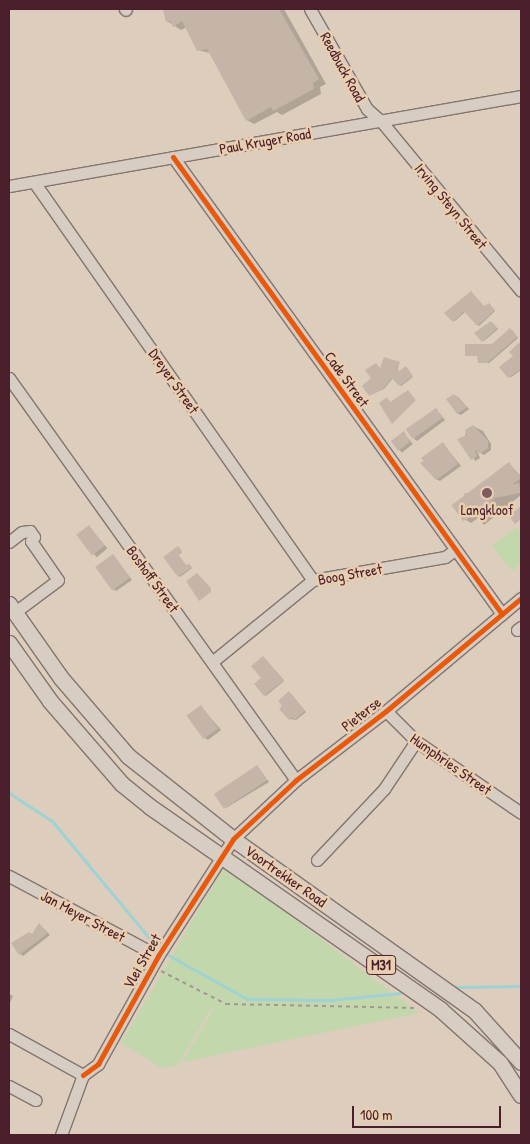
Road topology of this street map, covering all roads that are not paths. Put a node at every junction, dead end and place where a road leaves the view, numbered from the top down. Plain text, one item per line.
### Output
1 (310, 9) edge
2 (521, 96) edge
3 (381, 121) junction
4 (173, 157) junction
5 (34, 182) junction
6 (9, 186) edge
7 (521, 291) edge
8 (9, 378) edge
9 (9, 542) edge
10 (455, 550) junction
11 (313, 580) junction
12 (521, 598) edge
13 (12, 608) edge
14 (502, 614) junction
15 (9, 643) edge
16 (212, 662) junction
17 (386, 711) junction
18 (416, 741) junction
19 (296, 780) junction
20 (521, 813) edge
21 (233, 839) junction
22 (222, 855) junction
23 (317, 860) dead end
24 (9, 876) edge
25 (155, 961) junction
26 (9, 1036) edge
27 (521, 1062) edge
28 (83, 1076) junction
29 (9, 1086) edge
30 (521, 1095) edge
31 (35, 1100) dead end
32 (61, 1135) edge

1 - 3 street, Reedbuck Road
2 - 3 street, Paul Kruger Road
3 - 4 street, Paul Kruger Road
3 - 7 street, Irving Steyn Street
4 - 5 street, Paul Kruger Road
4 - 10 street, Cade Street
5 - 6 street, Paul Kruger Road
5 - 11 street, Dreyer Street
8 - 16 street, Boshoff Street
9 - 13 street
10 - 11 street, Boog Street
10 - 14 street, Cade Street
11 - 16 street, Boog Street
12 - 14 street, Pieterse
13 - 21 main road, Voortrekker Road / M31
14 - 17 street, Pieterse
15 - 22 main road, Voortrekker Road / M31
16 - 19 street, Boshoff Street
17 - 18 street, Humphries Street
17 - 19 street, Pieterse
18 - 20 street, Humphries Street
18 - 23 street
19 - 21 street, Pieterse
21 - 22 street, Pieterse
21 - 27 main road, Voortrekker Road / M31
22 - 25 street, Vlei Street
22 - 30 main road, Voortrekker Road / M31
24 - 25 street, Jan Meyer Street
25 - 28 street, Vlei Street
26 - 28 street
28 - 32 street
29 - 31 street

